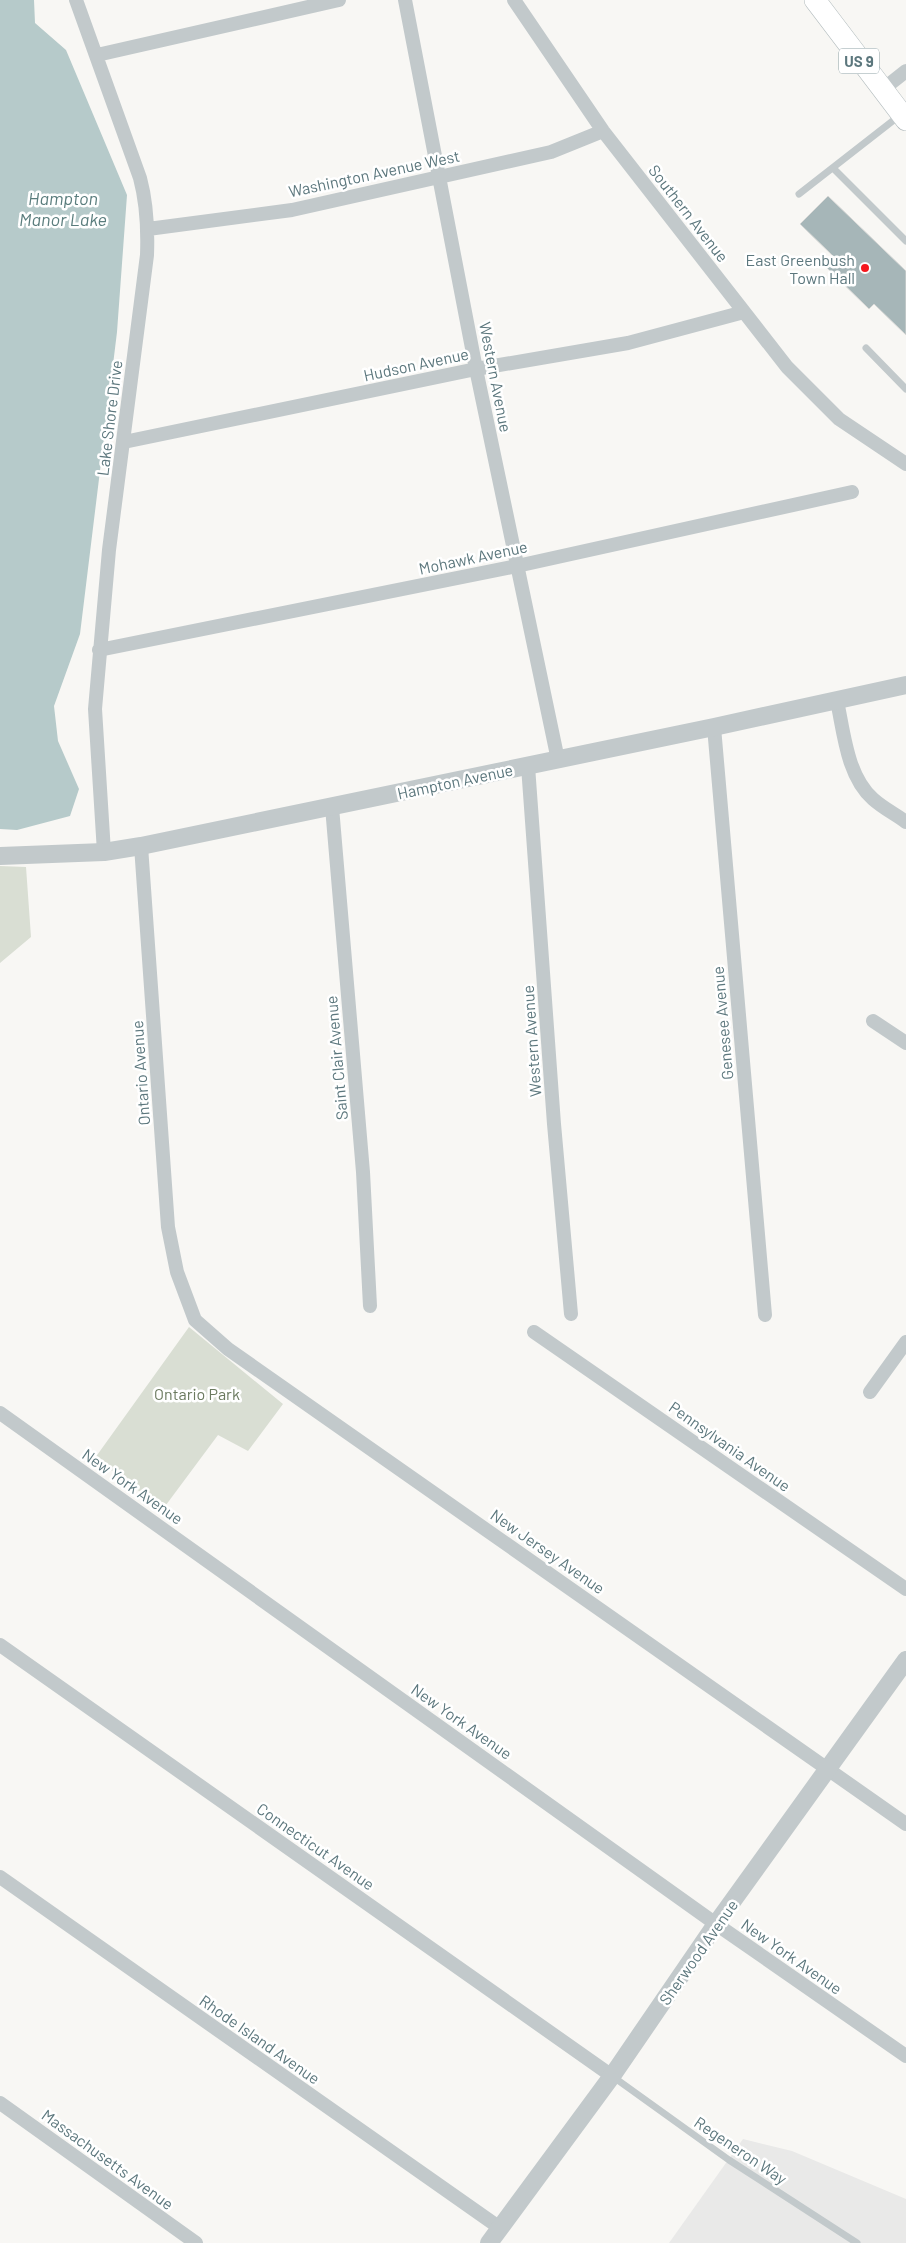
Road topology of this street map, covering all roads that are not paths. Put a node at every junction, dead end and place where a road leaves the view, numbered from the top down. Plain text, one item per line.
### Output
1 (76, 0) edge
2 (339, 0) edge
3 (406, 0) edge
4 (514, 0) edge
5 (815, 0) edge
6 (97, 55) junction
7 (906, 71) edge
8 (882, 90) junction
9 (904, 117) edge
10 (603, 131) junction
11 (833, 168) junction
12 (440, 177) junction
13 (799, 194) dead end
14 (148, 229) junction
15 (906, 240) edge
16 (744, 312) junction
17 (866, 348) dead end
18 (476, 369) junction
19 (906, 389) edge
20 (124, 442) junction
21 (906, 464) edge
22 (852, 492) dead end
23 (517, 566) junction
24 (99, 650) junction
25 (906, 685) edge
26 (837, 701) junction
27 (714, 727) junction
28 (558, 760) junction
29 (528, 766) junction
30 (332, 807) junction
31 (906, 822) edge
32 (141, 846) junction
33 (104, 852) junction
34 (0, 856) edge
35 (873, 1021) dead end
36 (906, 1043) edge
37 (184, 1295) joint
38 (370, 1306) dead end
39 (571, 1314) dead end
40 (766, 1315) dead end
41 (534, 1332) dead end
42 (906, 1342) edge
43 (870, 1392) dead end
44 (0, 1413) edge
45 (906, 1589) edge
46 (0, 1645) edge
47 (906, 1660) edge
48 (828, 1768) junction
49 (906, 1824) edge
50 (0, 1878) edge
51 (716, 1924) junction
52 (906, 2056) edge
53 (612, 2076) junction
54 (0, 2103) edge
55 (500, 2228) junction
56 (196, 2243) edge
57 (490, 2243) edge
58 (857, 2243) edge

1 - 6 street, Lake Shore Drive
2 - 6 street
3 - 12 street, Western Avenue
4 - 10 street, Southern Avenue
5 - 8 main road, US 9
6 - 14 street, Lake Shore Drive
7 - 8 street
8 - 9 main road, US 9
9 - 11 lane
10 - 12 street, Washington Avenue West
10 - 16 street, Southern Avenue
11 - 13 lane
11 - 15 lane
12 - 14 street, Washington Avenue West
12 - 18 street, Western Avenue
14 - 20 street, Lake Shore Drive
16 - 18 street, Hudson Avenue
16 - 21 street, Southern Avenue
17 - 19 lane
18 - 20 street, Hudson Avenue
18 - 23 street, Western Avenue
20 - 24 street, Lake Shore Drive
22 - 23 street, Mohawk Avenue
23 - 24 street, Mohawk Avenue
23 - 28 street, Western Avenue
24 - 33 street, Lake Shore Drive
25 - 26 street, Hampton Avenue
26 - 27 street, Hampton Avenue
26 - 31 street
27 - 28 street, Hampton Avenue
27 - 40 street, Genesee Avenue
28 - 29 street, Hampton Avenue
29 - 30 street, Hampton Avenue
29 - 39 street, Western Avenue
30 - 32 street, Hampton Avenue
30 - 38 street, Saint Clair Avenue
32 - 33 street, Hampton Avenue
32 - 37 street, Ontario Avenue
33 - 34 street, Hampton Avenue
35 - 36 street
37 - 48 street, New Jersey Avenue
41 - 45 street, Pennsylvania Avenue
42 - 43 street
44 - 51 street, New York Avenue
46 - 53 street, Connecticut Avenue
47 - 48 street, Sherwood Avenue
48 - 49 street, New Jersey Avenue
48 - 51 street, Sherwood Avenue
50 - 55 street, Rhode Island Avenue
51 - 52 street, New York Avenue
51 - 53 street, Sherwood Avenue
53 - 55 street, Sherwood Avenue
53 - 58 lane, Regeneron Way
54 - 56 street, Massachusetts Avenue
55 - 57 street, Sherwood Avenue

